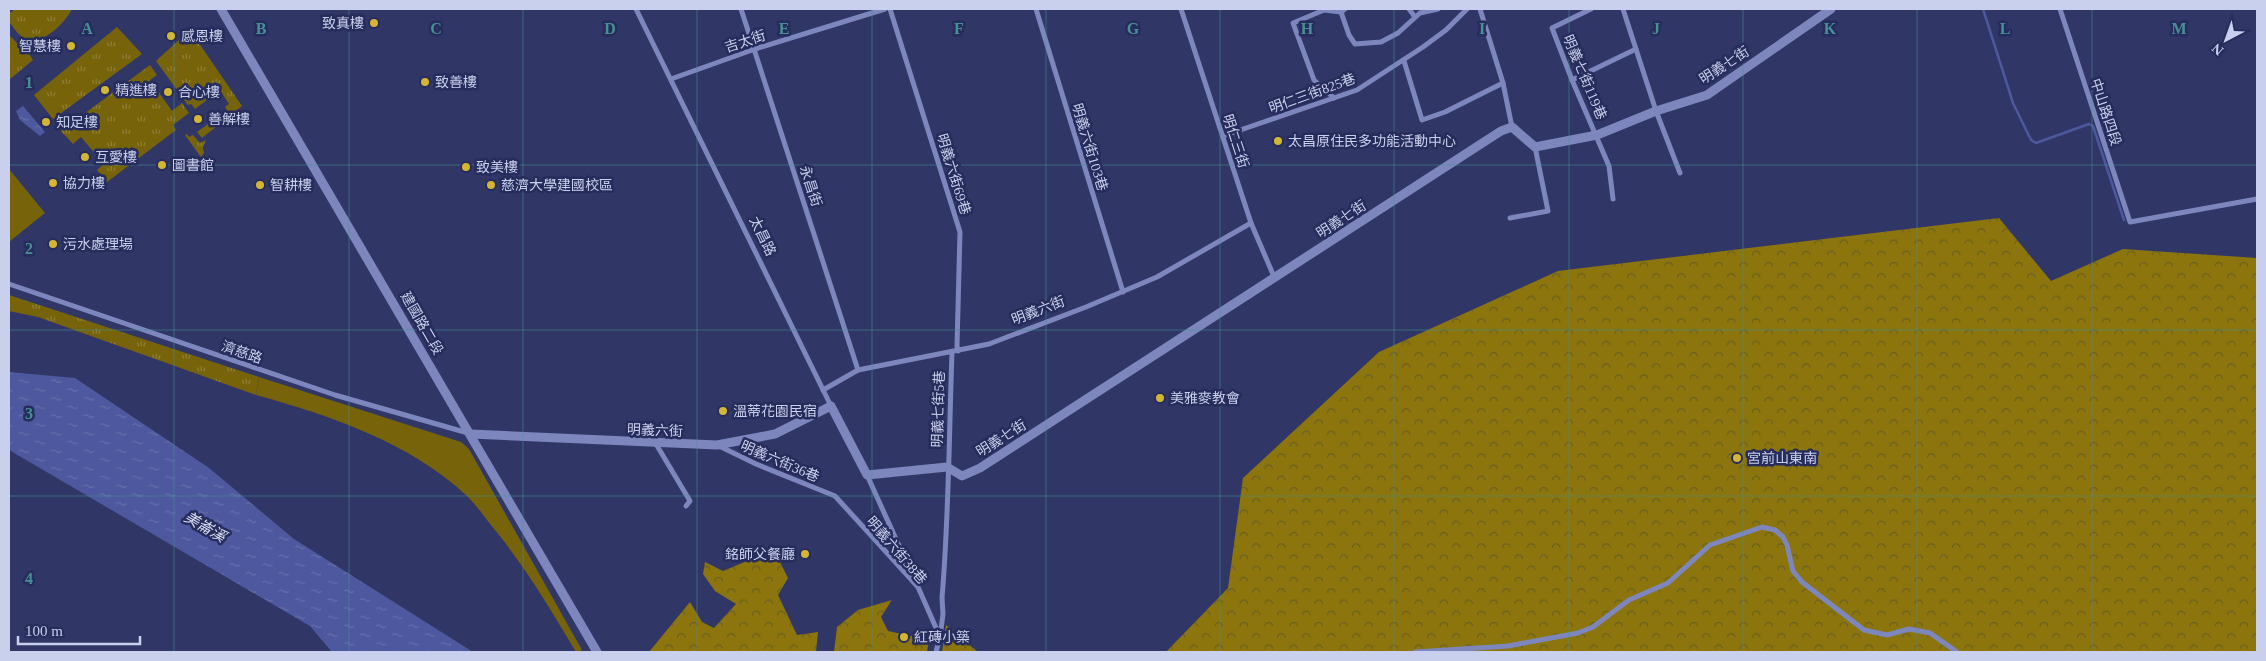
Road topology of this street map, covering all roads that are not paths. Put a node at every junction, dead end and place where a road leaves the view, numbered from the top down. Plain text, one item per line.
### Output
1 (221, 9) edge
2 (636, 9) edge
3 (742, 9) edge
4 (885, 9) edge
5 (890, 9) edge
6 (1036, 9) edge
7 (1181, 9) edge
8 (1410, 9) edge
9 (1438, 9) edge
10 (1467, 9) edge
11 (1480, 9) edge
12 (1592, 9) edge
13 (1623, 9) edge
14 (1831, 9) edge
15 (2060, 9) edge
16 (1343, 11) edge
17 (1581, 11) edge
18 (1415, 17) junction
19 (755, 50) junction
20 (1636, 50) junction
21 (1404, 61) junction
22 (671, 78) junction
23 (1572, 80) junction
24 (1503, 83) junction
25 (1334, 98) junction
26 (1656, 111) junction
27 (1512, 127) junction
28 (1597, 135) junction
29 (1223, 136) junction
30 (1536, 148) junction
31 (1680, 173) dead end
32 (1613, 199) dead end
33 (2257, 199) edge
34 (1510, 218) dead end
35 (1251, 223) junction
36 (1275, 279) junction
37 (9, 284) edge
38 (1123, 292) junction
39 (958, 350) junction
40 (952, 352) junction
41 (858, 370) junction
42 (823, 390) junction
43 (831, 406) junction
44 (471, 434) junction
45 (656, 444) junction
46 (717, 445) junction
47 (947, 468) junction
48 (867, 475) junction
49 (835, 496) joint
50 (686, 506) dead end
51 (918, 587) junction
52 (940, 638) junction
53 (598, 652) edge
54 (936, 652) edge
55 (1415, 652) edge
56 (1957, 652) edge

1 - 44 street, 建國路二段
2 - 22 street, 太昌路
3 - 19 street, 永昌街
4 - 19 street, 吉太街
5 - 39 street, 明義六街69巷
6 - 38 street, 明義六街103巷
7 - 29 street, 明仁三街
8 - 18 street
9 - 18 street
10 - 21 street, 明仁三街825巷
11 - 24 street
12 - 17 street
13 - 20 street
14 - 26 street, 明義七街
15 - 33 street, 中山路四段
16 - 18 street
16 - 25 street
17 - 23 street, 明義七街119巷
19 - 22 street, 吉太街
19 - 41 street, 永昌街
20 - 23 street
20 - 26 street
21 - 24 street
21 - 25 street, 明仁三街825巷
22 - 42 street, 太昌路
23 - 28 street, 明義七街119巷
24 - 27 street
25 - 29 street, 明仁三街825巷
26 - 28 street, 明義七街
26 - 31 street
27 - 30 street
27 - 36 street, 明義七街
28 - 30 street, 明義七街
28 - 32 street, 明義七街119巷
29 - 35 street, 明仁三街
30 - 34 street
35 - 36 street, 明仁三街
35 - 38 street, 明義六街
36 - 47 street, 明義七街
37 - 44 street, 濟慈路
38 - 39 street, 明義六街
39 - 40 street, 明義六街
40 - 41 street, 明義六街
40 - 47 street, 明義七街5巷
41 - 42 street, 明義六街
42 - 43 street, 太昌路
43 - 46 street, 明義六街
43 - 48 street, 太昌路
44 - 45 street, 明義六街
44 - 53 street, 建國路二段
45 - 46 street, 明義六街
45 - 50 street
46 - 49 street, 明義六街36巷
47 - 48 street, 明義七街
47 - 52 street, 明義七街5巷
48 - 51 street
49 - 51 street, 明義六街38巷
51 - 52 street, 明義六街38巷
52 - 54 street
55 - 56 street

